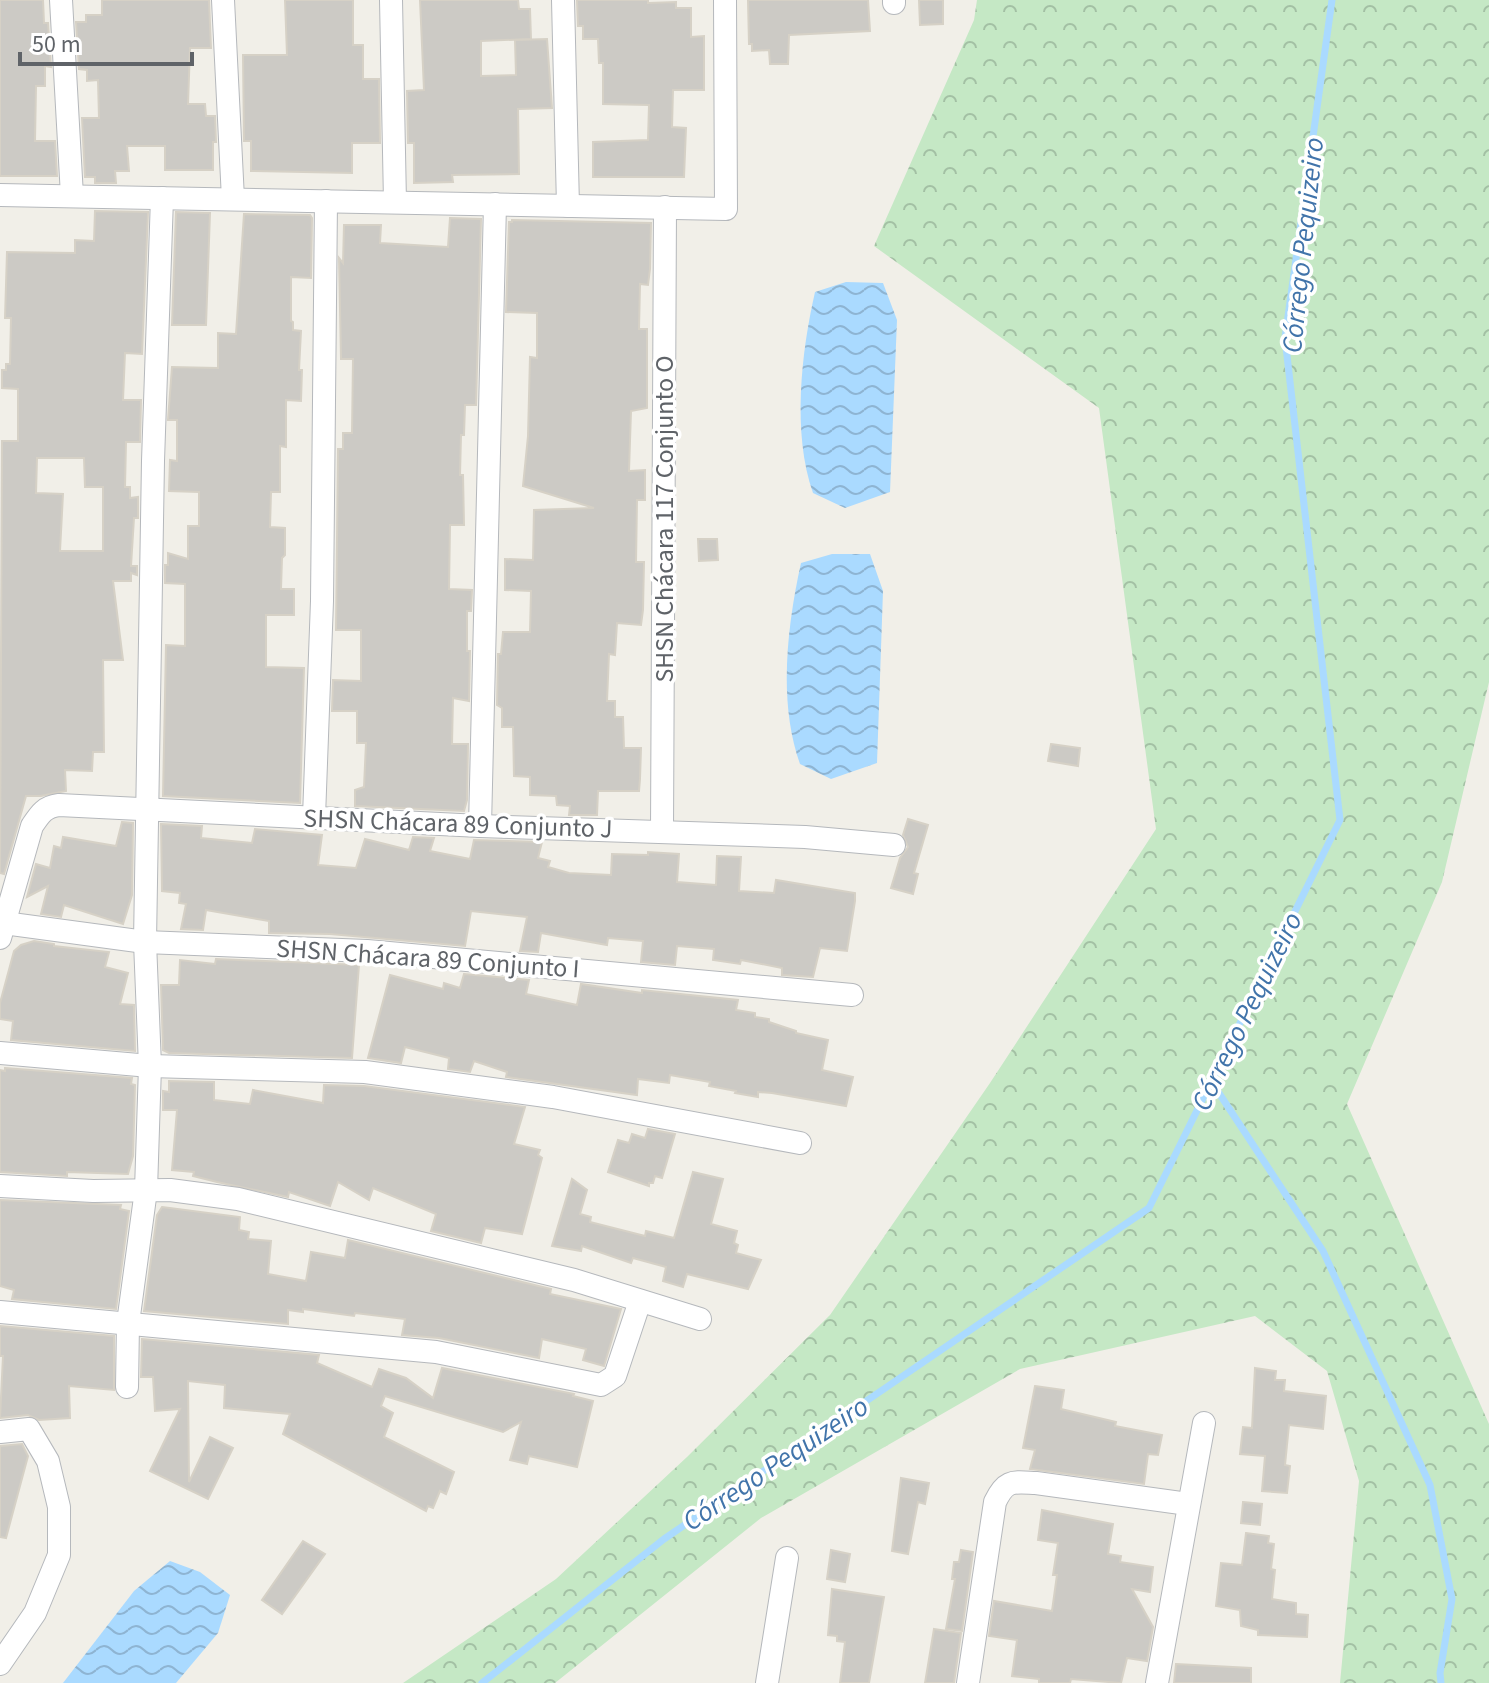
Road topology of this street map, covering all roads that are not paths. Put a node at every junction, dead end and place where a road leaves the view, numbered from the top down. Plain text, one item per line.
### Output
1 (61, 0) edge
2 (223, 0) edge
3 (391, 0) edge
4 (563, 0) edge
5 (725, 0) edge
6 (0, 195) edge
7 (72, 196) junction
8 (162, 198) junction
9 (233, 199) junction
10 (326, 201) junction
11 (395, 202) junction
12 (495, 204) junction
13 (568, 206) junction
14 (665, 207) junction
15 (148, 808) junction
16 (314, 817) junction
17 (480, 826) junction
18 (662, 831) junction
19 (894, 845) dead end
20 (2, 930) edge
21 (145, 942) junction
22 (852, 995) dead end
23 (0, 1053) edge
24 (150, 1066) junction
25 (800, 1143) dead end
26 (0, 1186) edge
27 (146, 1190) junction
28 (640, 1301) junction
29 (0, 1312) edge
30 (700, 1319) dead end
31 (128, 1323) junction
32 (127, 1387) dead end
33 (1204, 1423) dead end
34 (0, 1432) edge
35 (1188, 1504) junction
36 (787, 1558) dead end
37 (0, 1664) edge
38 (767, 1683) edge
39 (968, 1683) edge
40 (1157, 1683) edge

1 - 7 street
2 - 9 street
3 - 11 street
4 - 13 street
5 - 14 street
6 - 7 street
7 - 8 street
8 - 9 street
8 - 15 street
9 - 10 street
10 - 11 street
10 - 16 street
11 - 12 street
12 - 13 street
12 - 17 street
13 - 14 street
14 - 18 street, SHSN Chácara 117 Conjunto O
15 - 16 street, SHSN Chácara 89 Conjunto J
15 - 20 street, SHSN Chácara 89 Conjunto J
15 - 21 street
16 - 17 street, SHSN Chácara 89 Conjunto J
17 - 18 street, SHSN Chácara 89 Conjunto J
18 - 19 street, SHSN Chácara 89 Conjunto J
20 - 21 street, SHSN Chácara 89 Conjunto I
21 - 22 street, SHSN Chácara 89 Conjunto I
21 - 24 street
23 - 24 street
24 - 25 street
24 - 27 street
26 - 27 street
27 - 28 street
27 - 31 street
28 - 30 street
28 - 31 street
29 - 31 street
31 - 32 street
33 - 35 street
34 - 37 street
35 - 39 street
35 - 40 street
36 - 38 street

